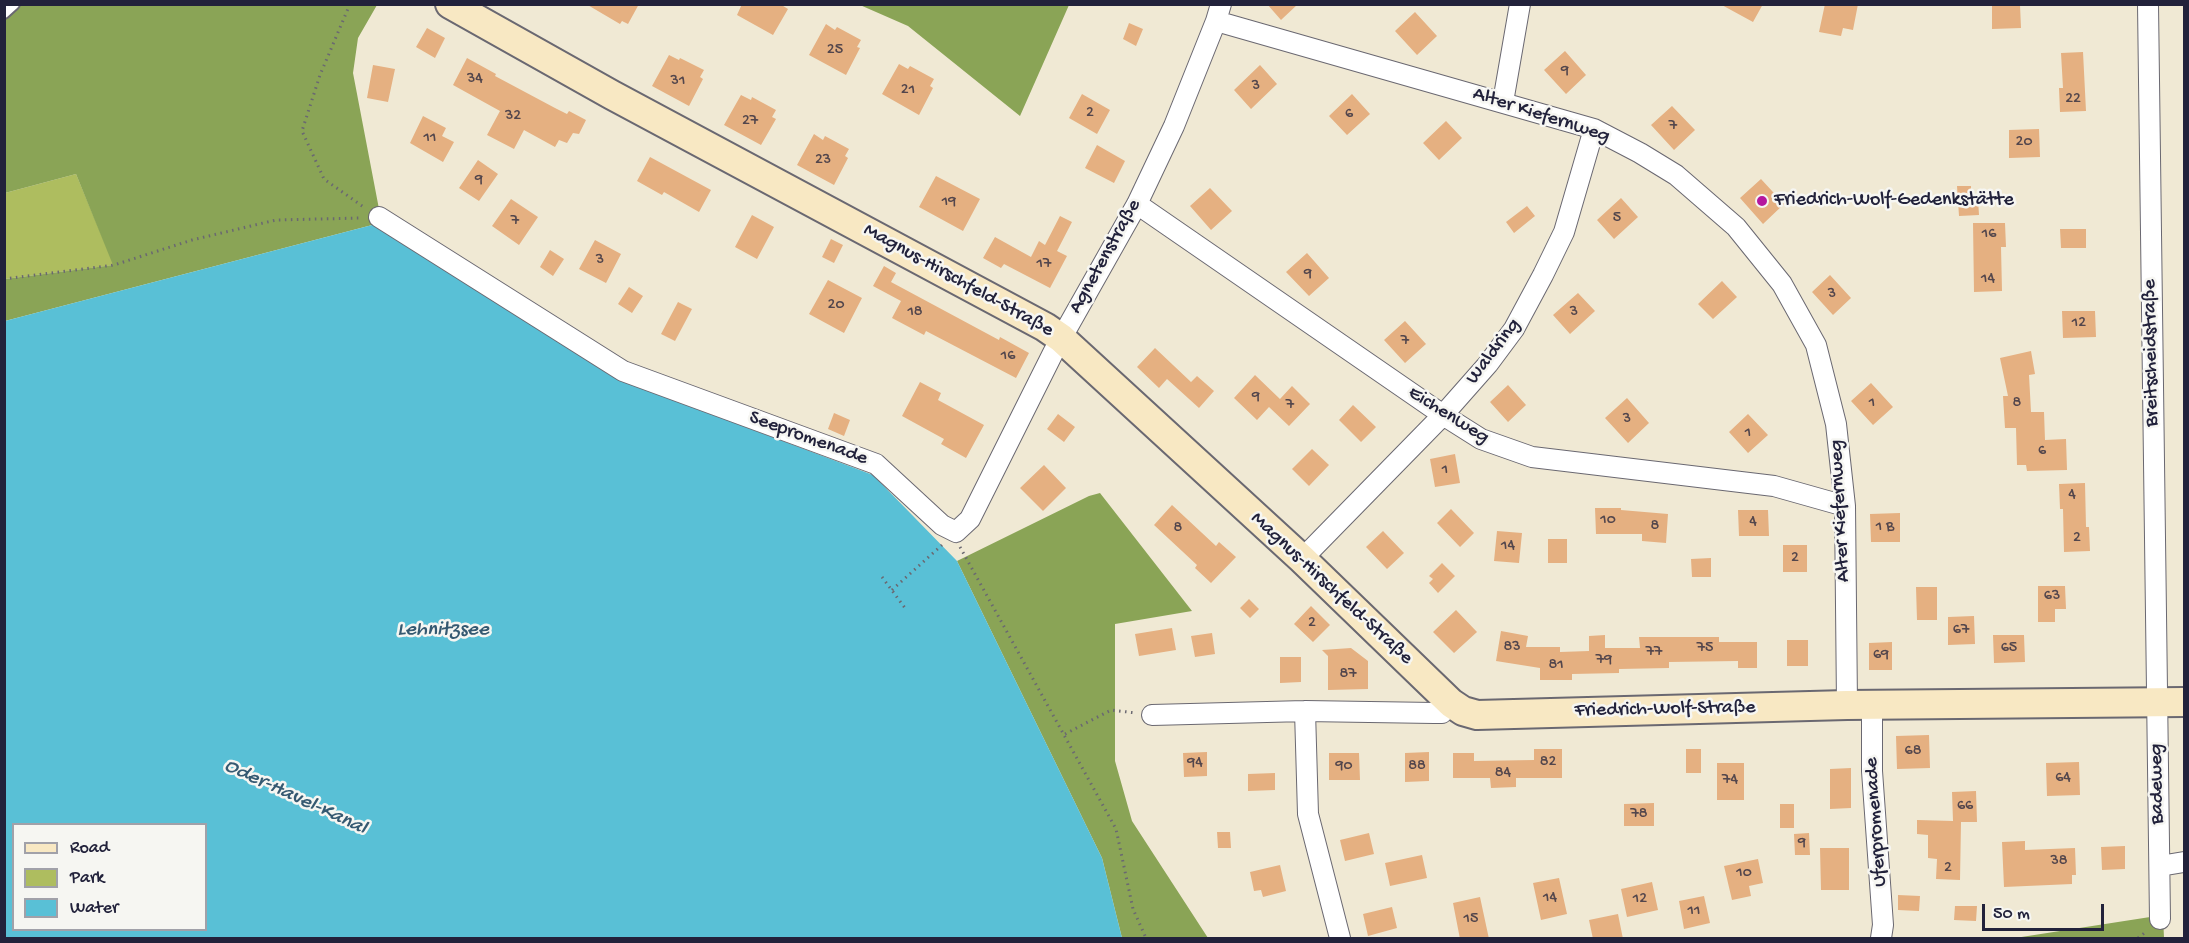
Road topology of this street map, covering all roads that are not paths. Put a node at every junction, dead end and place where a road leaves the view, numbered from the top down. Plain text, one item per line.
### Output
1 (14, 4) edge
2 (450, 4) edge
3 (1520, 4) edge
4 (2148, 4) edge
5 (4, 13) edge
6 (1218, 13) edge
7 (1503, 102) junction
8 (1594, 129) junction
9 (1137, 204) junction
10 (379, 218) road end
11 (1061, 338) junction
12 (1443, 415) junction
13 (1845, 506) junction
14 (952, 535) joint
15 (1302, 560) junction
16 (2157, 702) junction
17 (2184, 702) edge
18 (1450, 703) junction
19 (1859, 705) junction
20 (1305, 711) junction
21 (1152, 715) road end
22 (2184, 862) edge
23 (2160, 866) junction
24 (2160, 919) dead end
25 (1340, 939) edge
26 (1881, 939) edge

1 - 5 lane
2 - 11 street, Magnus-Hirschfeld-Straße
3 - 7 street
4 - 16 street, Breitscheidstraße
6 - 7 street, Alter Kiefernweg
6 - 9 street, Agnetenstraße
7 - 8 street, Alter Kiefernweg
8 - 12 street, Waldring
8 - 13 street, Alter Kiefernweg
9 - 11 street, Agnetenstraße
9 - 12 street, Eichenweg
10 - 14 street, Seepromenade
11 - 14 street, Agnetenstraße
11 - 15 street, Magnus-Hirschfeld-Straße
12 - 13 street, Eichenweg
12 - 15 street, Waldring
13 - 19 street, Alter Kiefernweg
15 - 18 street, Magnus-Hirschfeld-Straße
16 - 17 street, Friedrich-Wolf-Straße
16 - 19 street, Friedrich-Wolf-Straße
16 - 23 street, Badeweg
18 - 19 street, Friedrich-Wolf-Straße
18 - 20 street
19 - 26 street, Uferpromenade
20 - 21 street
20 - 25 street
22 - 23 street
23 - 24 street, Badeweg

